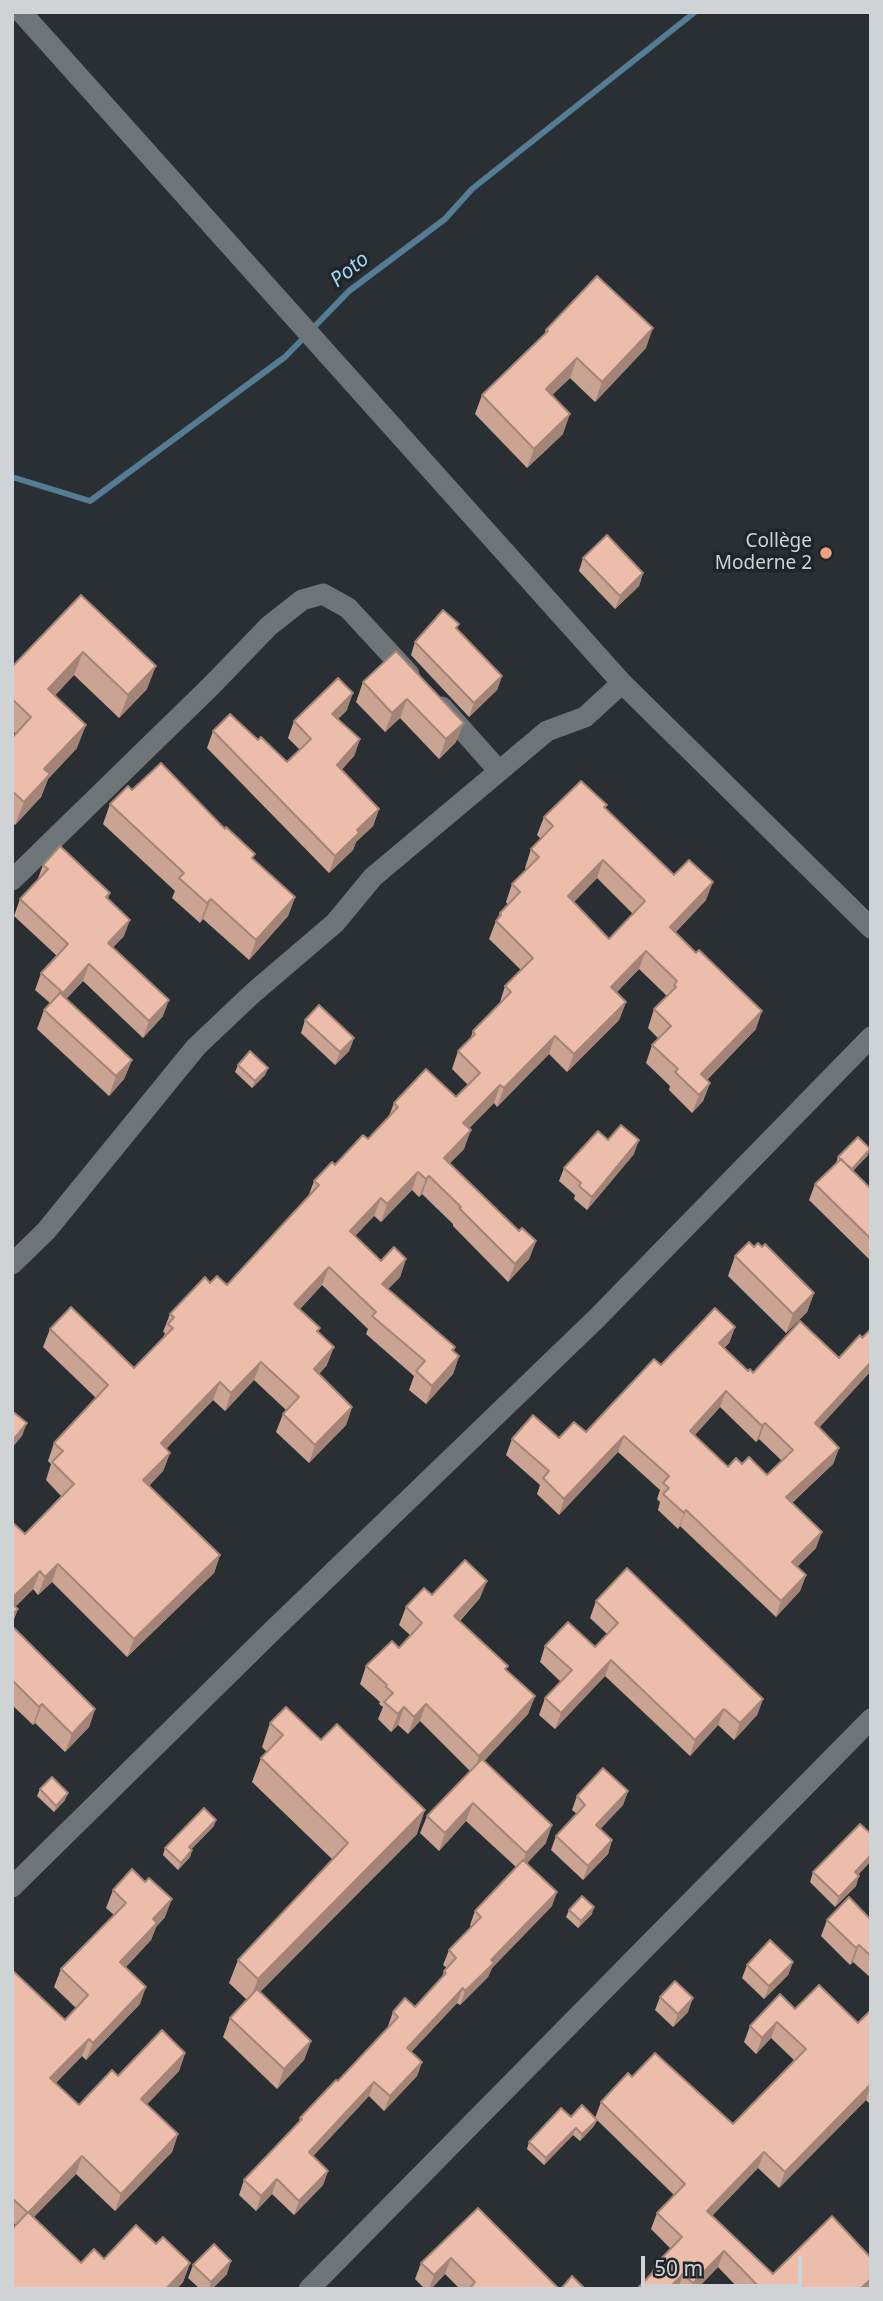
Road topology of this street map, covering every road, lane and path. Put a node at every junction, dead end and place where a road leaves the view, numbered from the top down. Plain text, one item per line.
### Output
1 (21, 12) edge
2 (622, 683) junction
3 (499, 771) junction
4 (12, 880) edge
5 (871, 928) edge
6 (871, 1037) edge
7 (12, 1264) edge
8 (871, 1719) edge
9 (12, 1887) edge
10 (309, 2289) edge

1 - 2 street
2 - 3 street
2 - 5 street
3 - 4 street
3 - 7 street
6 - 9 street
8 - 10 street

